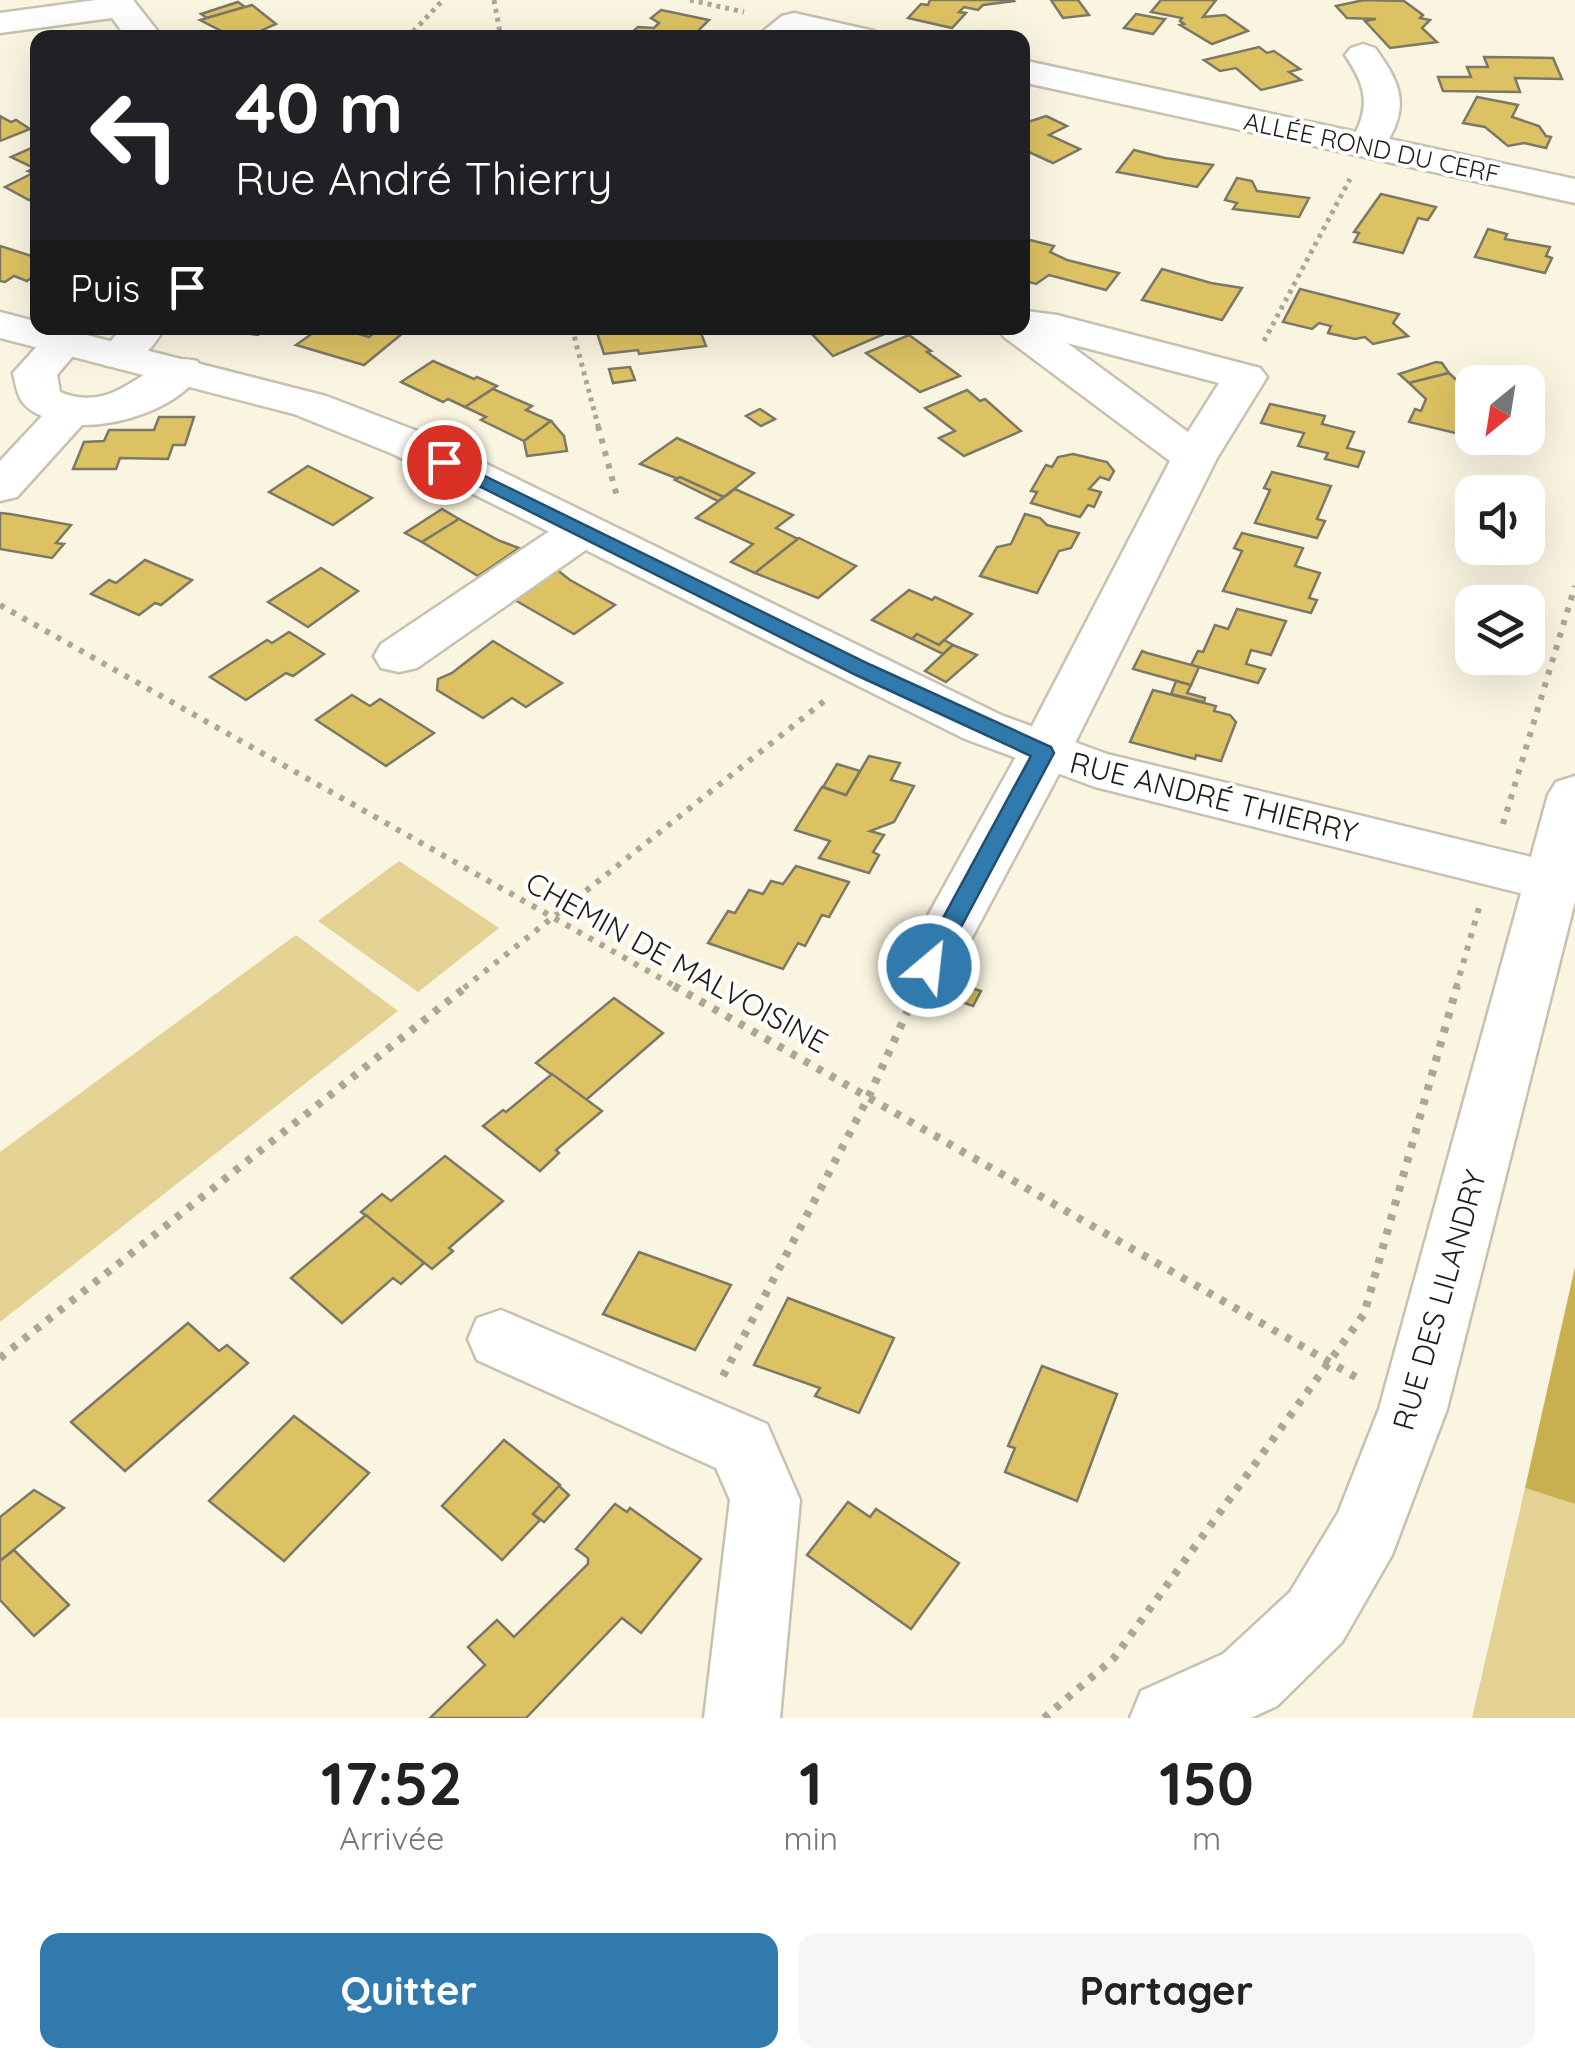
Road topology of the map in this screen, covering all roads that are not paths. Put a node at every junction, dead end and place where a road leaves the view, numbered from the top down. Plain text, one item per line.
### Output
1 (121, 3) edge
2 (792, 20) edge
3 (0, 23) edge
4 (140, 30) edge
5 (831, 30) edge
6 (1075, 48) dead end
7 (1030, 53) edge
8 (1363, 55) dead end
9 (1134, 60) dead end
10 (1030, 73) edge
11 (1168, 103) junction
12 (1366, 146) junction
13 (1575, 191) edge
14 (0, 324) edge
15 (1030, 326) edge
16 (30, 333) edge
17 (1030, 333) edge
18 (36, 335) edge
19 (131, 342) edge
20 (63, 343) junction
21 (182, 370) junction
22 (70, 411) junction
23 (1194, 458) junction
24 (2, 487) edge
25 (582, 530) junction
26 (398, 656) dead end
27 (1044, 753) junction
28 (1575, 795) edge
29 (1552, 881) junction
30 (929, 966) road end
31 (501, 1339) dead end
32 (742, 1718) edge
33 (1168, 1718) edge

1 - 3 street
1 - 4 street
2 - 5 street
6 - 7 street
8 - 12 street
9 - 11 street
10 - 11 street, ALLÉE ROND DU CERF
11 - 12 street, ALLÉE ROND DU CERF
12 - 13 street, ALLÉE ROND DU CERF
14 - 16 street, RUE ANDRÉ THIERRY
15 - 23 street
17 - 23 street
18 - 20 street, RUE ANDRÉ THIERRY
19 - 20 street, RUE ANDRÉ THIERRY
19 - 21 street, RUE ANDRÉ THIERRY
20 - 22 street
21 - 22 street
21 - 25 street, RUE ANDRÉ THIERRY
22 - 24 street
23 - 27 street
25 - 26 street
25 - 27 street, RUE ANDRÉ THIERRY
27 - 29 street, RUE ANDRÉ THIERRY
27 - 30 street
28 - 29 street, RUE DES LILANDRY
29 - 33 street, RUE DES LILANDRY
31 - 32 street

